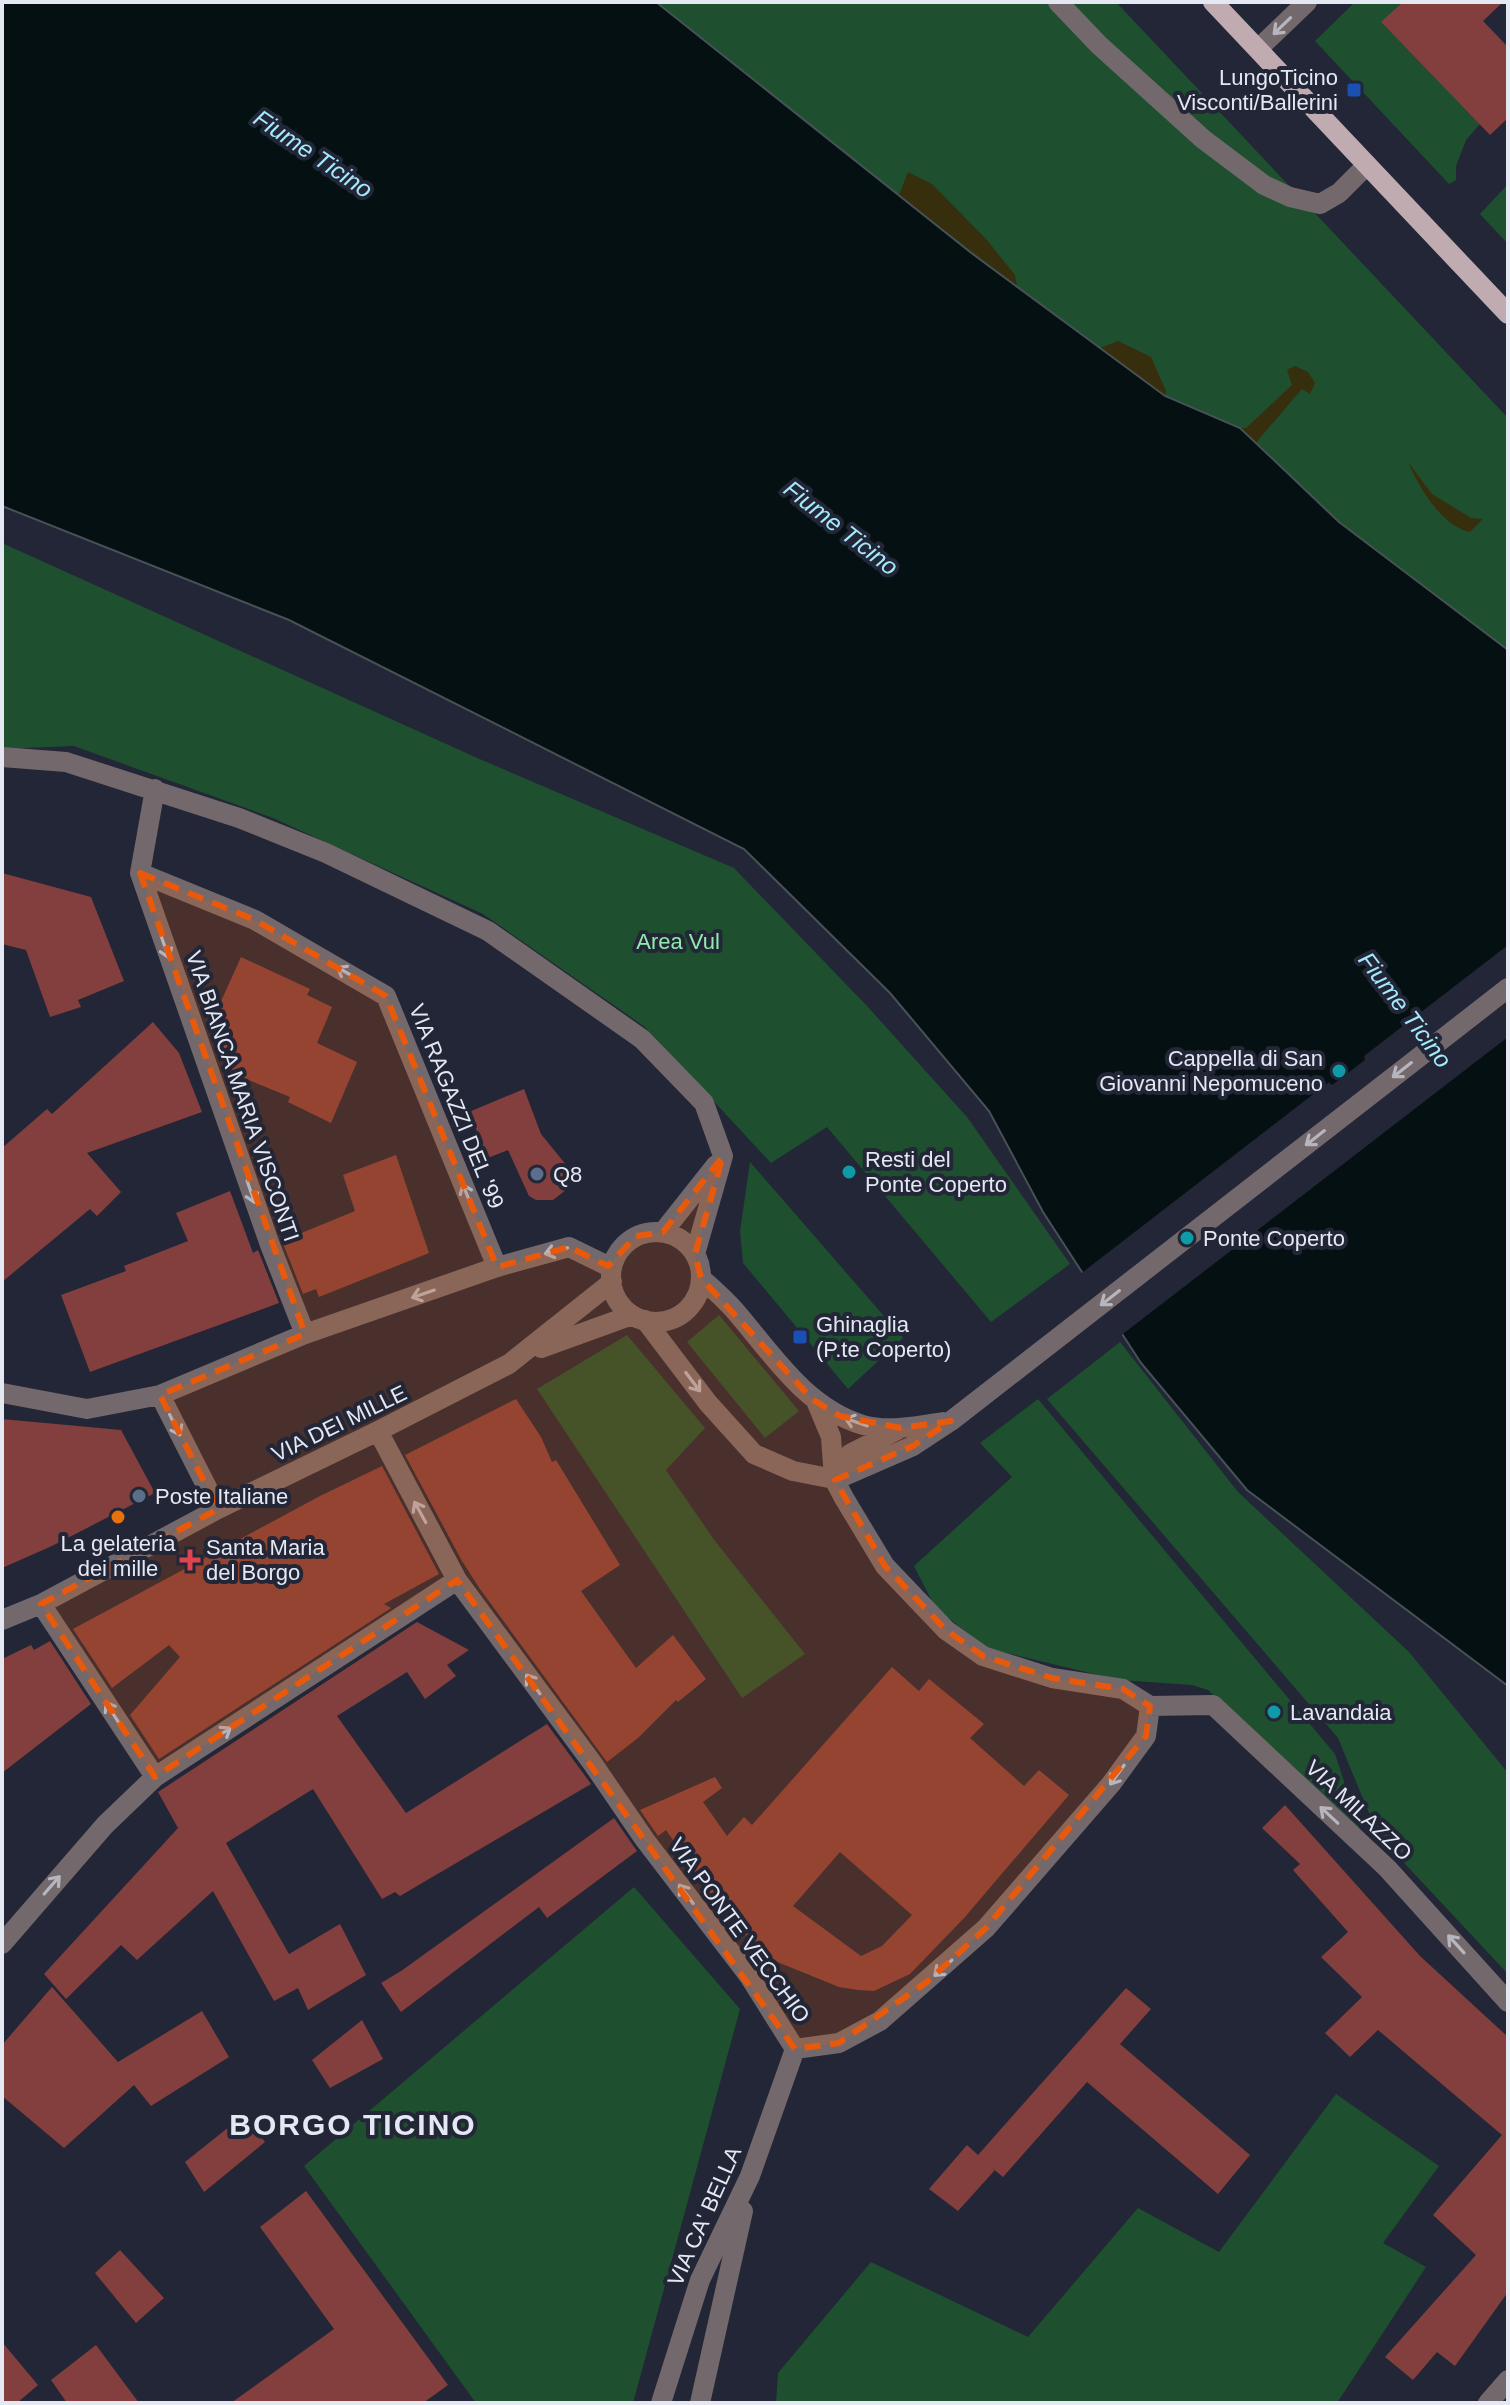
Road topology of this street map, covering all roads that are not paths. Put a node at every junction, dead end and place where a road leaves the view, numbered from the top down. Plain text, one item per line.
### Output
1 (1058, 2) edge
2 (1213, 2) edge
3 (1307, 2) edge
4 (1258, 49) junction
5 (1367, 165) junction
6 (1508, 314) edge
7 (2, 757) edge
8 (155, 789) junction
9 (140, 873) junction
10 (1508, 988) edge
11 (723, 1156) junction
12 (663, 1232) junction
13 (695, 1254) junction
14 (497, 1267) junction
15 (612, 1275) junction
16 (701, 1278) junction
17 (639, 1318) junction
18 (305, 1334) junction
19 (525, 1353) junction
20 (2, 1393) edge
21 (160, 1395) junction
22 (816, 1401) junction
23 (951, 1421) junction
24 (902, 1428) junction
25 (378, 1431) junction
26 (834, 1479) junction
27 (218, 1509) junction
28 (457, 1580) junction
29 (41, 1604) junction
30 (2, 1620) edge
31 (1150, 1706) junction
32 (155, 1777) junction
33 (2, 1944) edge
34 (1508, 2002) edge
35 (795, 2049) junction
36 (750, 2176) junction
37 (1508, 2380) edge
38 (661, 2403) edge
39 (700, 2403) edge
40 (1488, 2403) edge

1 - 5 street
2 - 4 main road
3 -> 4 street
4 - 5 main road
5 - 6 main road
7 - 8 street
8 - 9 street
8 - 11 street
14 -> 9 street, VIA RAGAZZI DEL '99
9 -> 18 street, VIA BIANCA MARIA VISCONTI
10 -> 23 street
11 - 12 street
11 - 13 street
12 - 13 street
12 - 15 street
13 - 16 street
15 -> 14 street
14 -> 18 street
15 - 17 street
15 - 19 street, VIA DEI MILLE
16 - 17 street
16 - 22 street
17 - 19 street, VIA DEI MILLE
17 -> 26 street
18 - 21 street
19 - 25 street, VIA DEI MILLE
20 - 21 street
21 -> 27 street
24 -> 22 street
22 - 26 street
23 - 24 street
23 - 26 street
24 - 26 street
25 - 27 street, VIA DEI MILLE
28 -> 25 street, VIA PONTE VECCHIO
26 - 31 street
27 - 29 street, VIA DEI MILLE
32 -> 28 street
35 -> 28 street, VIA PONTE VECCHIO
29 - 30 street, VIA DEI MILLE
32 -> 29 street
34 -> 31 street, VIA MILAZZO
31 -> 35 street, VIA PONTE VECCHIO
33 -> 32 street
35 - 36 street, VIA CA' BELLA
36 - 38 street, VIA CA' BELLA
36 - 39 street
37 - 40 street

